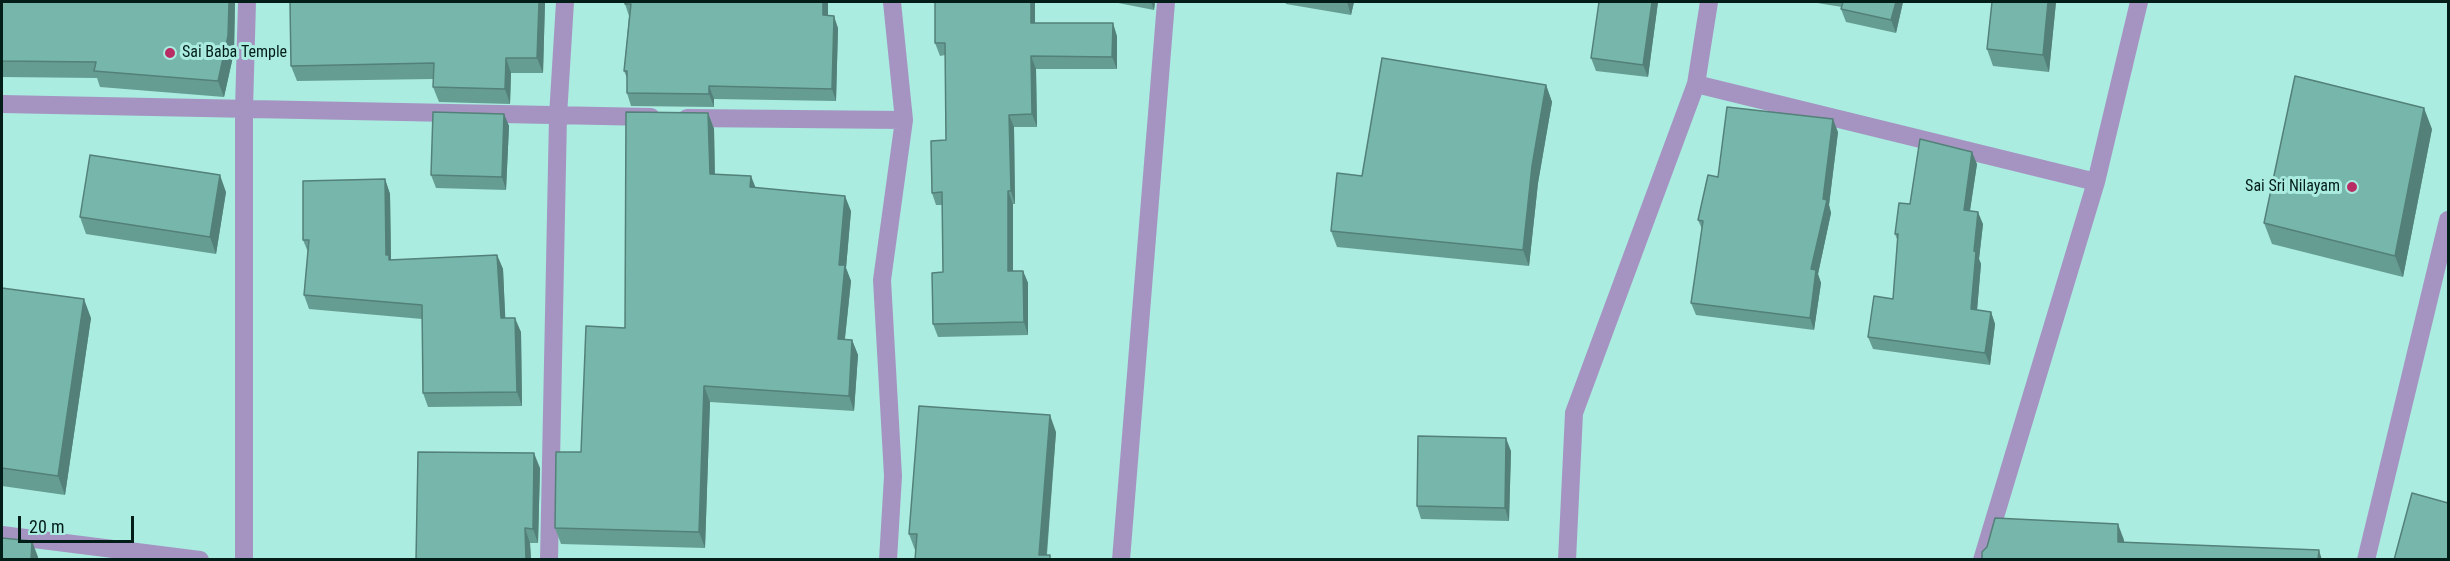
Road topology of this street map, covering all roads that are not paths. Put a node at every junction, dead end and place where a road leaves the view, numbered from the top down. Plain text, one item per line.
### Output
1 (247, 2) edge
2 (565, 2) edge
3 (892, 2) edge
4 (1166, 2) edge
5 (1709, 2) edge
6 (2139, 2) edge
7 (1696, 84) junction
8 (2, 104) edge
9 (244, 110) junction
10 (558, 116) junction
11 (904, 120) junction
12 (2096, 182) junction
13 (2448, 220) edge
14 (2, 535) edge
15 (200, 560) edge
16 (244, 560) edge
17 (549, 560) edge
18 (888, 560) edge
19 (1121, 560) edge
20 (1567, 560) edge
21 (1983, 560) edge
22 (2366, 560) edge

1 - 9 street
2 - 10 street
3 - 11 street
4 - 19 street
5 - 7 street
6 - 12 street
7 - 12 street
7 - 20 street
8 - 9 street
9 - 10 street
9 - 16 street
10 - 11 street
10 - 17 street
11 - 18 street
12 - 21 street
13 - 22 street
14 - 15 street

